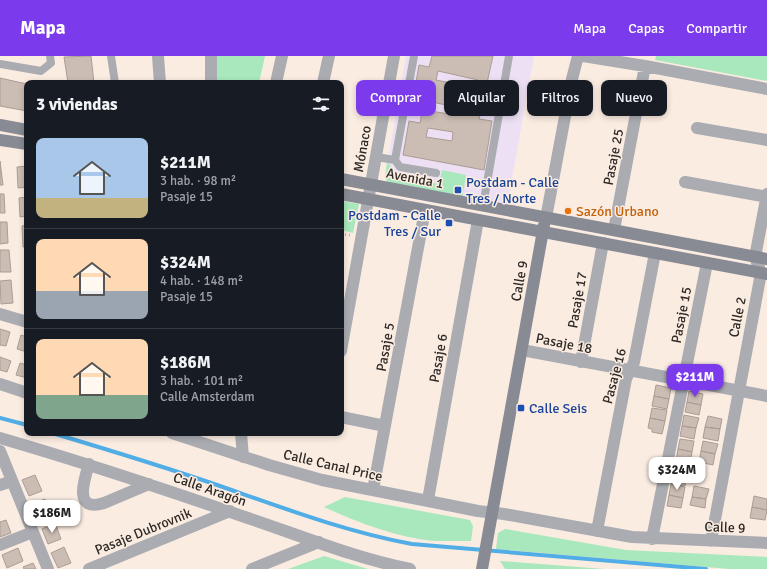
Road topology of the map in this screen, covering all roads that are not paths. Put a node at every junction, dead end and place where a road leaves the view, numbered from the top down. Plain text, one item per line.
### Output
1 (50, 56) edge
2 (111, 56) edge
3 (158, 56) edge
4 (211, 56) edge
5 (282, 56) edge
6 (329, 56) edge
7 (394, 56) edge
8 (414, 56) edge
9 (509, 56) edge
10 (578, 56) edge
11 (583, 56) edge
12 (0, 64) edge
13 (645, 66) junction
14 (115, 80) edge
15 (160, 80) edge
16 (211, 80) edge
17 (277, 80) edge
18 (324, 80) edge
19 (767, 89) edge
20 (0, 125) edge
21 (698, 128) dead end
22 (24, 129) edge
23 (0, 140) edge
24 (767, 140) edge
25 (24, 144) edge
26 (376, 157) junction
27 (395, 160) junction
28 (436, 173) dead end
29 (344, 180) edge
30 (686, 182) dead end
31 (371, 185) junction
32 (344, 195) edge
33 (767, 196) edge
34 (368, 199) junction
35 (483, 206) junction
36 (425, 210) junction
37 (546, 218) junction
38 (478, 220) junction
39 (614, 230) junction
40 (543, 232) junction
41 (602, 243) junction
42 (655, 253) junction
43 (761, 258) edge
44 (707, 263) junction
45 (764, 273) edge
46 (0, 314) edge
47 (24, 321) edge
48 (344, 334) edge
49 (522, 350) junction
50 (581, 362) junction
51 (630, 370) junction
52 (683, 381) junction
53 (0, 384) edge
54 (739, 391) junction
55 (24, 392) edge
56 (767, 396) edge
57 (344, 418) edge
58 (385, 426) junction
59 (189, 436) edge
60 (241, 436) edge
61 (0, 438) edge
62 (0, 450) edge
63 (243, 457) junction
64 (89, 464) junction
65 (12, 481) junction
66 (148, 484) junction
67 (0, 486) edge
68 (373, 490) junction
69 (428, 500) junction
70 (230, 511) junction
71 (492, 512) junction
72 (597, 531) junction
73 (33, 532) junction
74 (652, 539) junction
75 (710, 541) junction
76 (319, 542) junction
77 (767, 543) edge
78 (0, 545) edge
79 (483, 564) edge
80 (271, 565) edge
81 (48, 569) edge
82 (89, 569) edge
83 (252, 569) edge
84 (410, 569) edge

1 - 12 lane
2 - 14 lane
3 - 15 street
4 - 16 street
5 - 17 street
6 - 18 street
7 - 26 street, Mónaco
8 - 27 lane
9 - 35 lane
10 - 37 street, Calle 9
11 - 13 street
13 - 19 street
13 - 39 street, Pasaje 25
20 - 22 street
21 - 24 street
23 - 25 street
26 - 27 lane
26 - 31 street, Mónaco
27 - 28 lane
29 - 31 street, Avenida 1
30 - 33 street
31 - 34 street, Mónaco
31 - 35 street, Avenida 1
32 - 34 street, Avenida 1
33 - 43 street
34 - 36 street, Avenida 1
34 - 48 street, Mónaco
35 - 37 street, Avenida 1
36 - 38 street, Avenida 1
36 - 58 street, Pasaje 5
37 - 39 street, Avenida 1
37 - 40 street, Calle 9
38 - 40 street, Avenida 1
38 - 69 street, Pasaje 6
39 - 43 street, Avenida 1
40 - 41 street, Avenida 1
40 - 49 street, Calle 9
41 - 42 street, Avenida 1
41 - 50 street, Pasaje 17
42 - 44 street, Avenida 1
42 - 51 street, Pasaje 16
43 - 45 street
44 - 45 street, Avenida 1
44 - 52 street, Pasaje 15
45 - 54 street, Calle 2
46 - 47 street
49 - 50 street, Pasaje 18
49 - 71 street, Calle 9
50 - 51 street, Pasaje 18
51 - 52 street, Pasaje 18
51 - 72 street, Pasaje 16
52 - 54 street, Pasaje 18
52 - 74 street, Pasaje 15
53 - 55 street
54 - 56 street, Pasaje 18
54 - 75 street, Calle 2
57 - 58 street
58 - 68 street, Pasaje 5
59 - 63 street, Calle Canal Price
60 - 63 street
61 - 64 street, Calle Aragón
62 - 65 street
63 - 68 street, Calle Canal Price
64 - 66 street, Calle Aragón
64 - 66 street
65 - 67 street
65 - 73 street
66 - 70 street, Calle Aragón
68 - 69 street, Calle Canal Price
69 - 71 street, Calle Canal Price
70 - 76 street, Calle Aragón
70 - 82 street, Pasaje Dubrovnik
71 - 72 street, Calle 9
71 - 79 street, Calle 9
72 - 74 street, Calle 9
73 - 78 street
73 - 81 street
74 - 75 street, Calle 9
75 - 77 street, Calle 9
76 - 80 street
76 - 84 street, Calle Aragón
80 - 83 street

